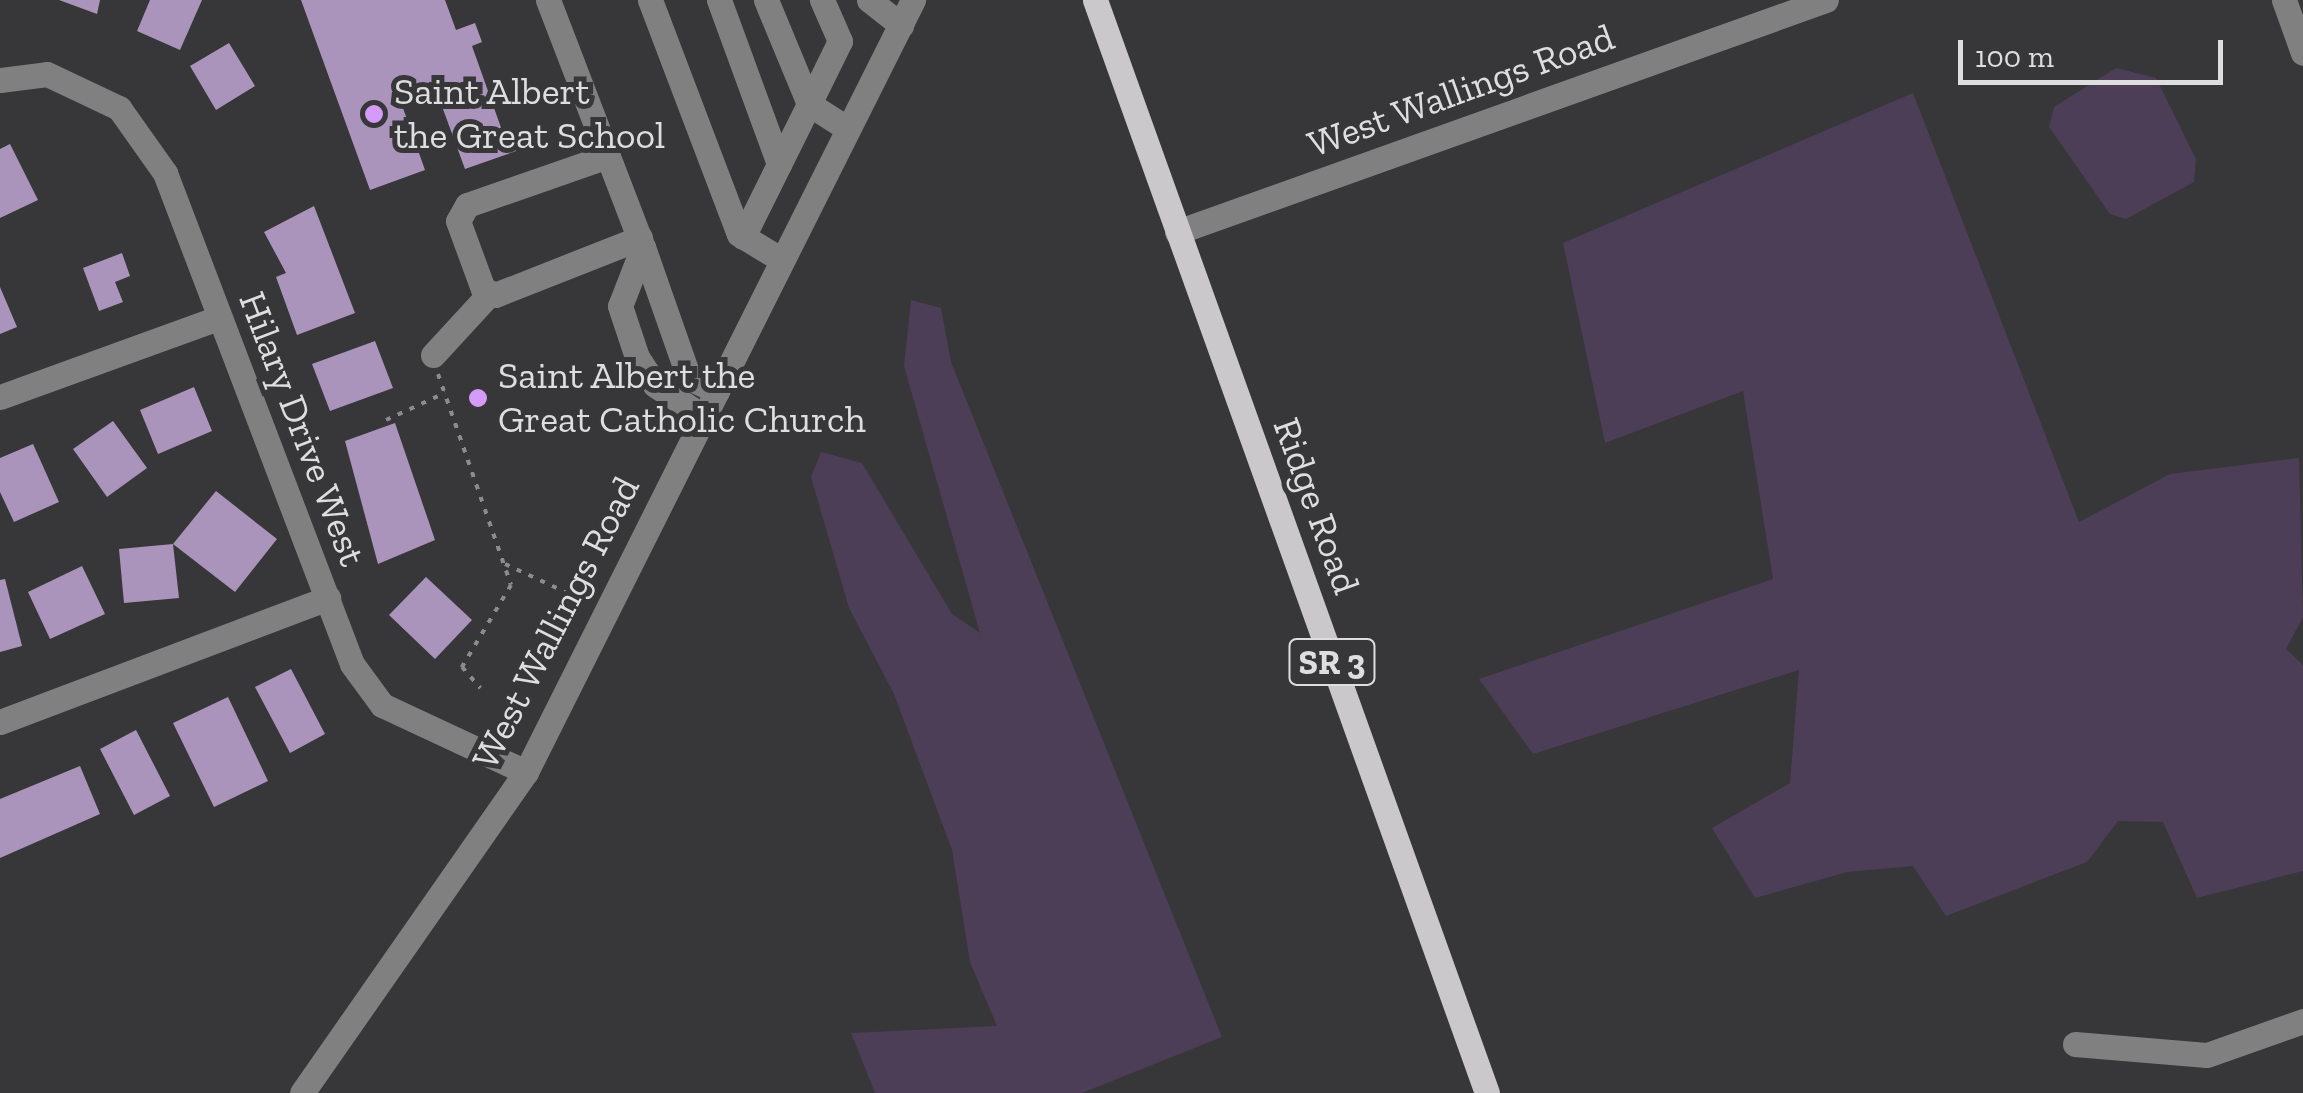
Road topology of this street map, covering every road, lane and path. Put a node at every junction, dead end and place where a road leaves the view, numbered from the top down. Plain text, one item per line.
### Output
1 (548, 0) edge
2 (650, 0) edge
3 (719, 0) edge
4 (766, 0) edge
5 (822, 0) edge
6 (869, 0) edge
7 (913, 0) edge
8 (1095, 0) edge
9 (1826, 0) edge
10 (2284, 0) edge
11 (901, 24) junction
12 (2303, 52) edge
13 (0, 80) edge
14 (809, 104) junction
15 (848, 129) junction
16 (604, 156) junction
17 (779, 164) junction
18 (1178, 232) junction
19 (743, 237) junction
20 (641, 242) junction
21 (782, 260) junction
22 (490, 293) junction
23 (218, 318) junction
24 (433, 355) joint
25 (717, 391) junction
26 (445, 392) junction
27 (0, 397) edge
28 (704, 417) junction
29 (386, 420) dead end
30 (505, 564) junction
31 (328, 598) junction
32 (587, 602) dead end
33 (480, 688) dead end
34 (0, 722) edge
35 (526, 772) junction
36 (2303, 1020) edge
37 (2075, 1044) dead end
38 (302, 1093) edge
39 (1487, 1093) edge

1 - 16 street
2 - 19 street
3 - 17 street
4 - 14 street
5 - 14 street
6 - 11 street
7 - 11 street, West Wallings Road
8 - 18 main road, Ridge Road / SR 3
9 - 18 street, West Wallings Road
10 - 12 street
11 - 15 street, West Wallings Road
13 - 23 street, Hilary Drive West
14 - 15 street
14 - 17 street
15 - 21 street, West Wallings Road
16 - 20 street
16 - 22 street
17 - 19 street
18 - 39 main road, Ridge Road / SR 3
19 - 21 street
20 - 22 street
20 - 25 street
20 - 28 street
21 - 25 street, West Wallings Road
22 - 24 street
23 - 27 street
23 - 31 street, Hilary Drive West
24 - 26 path
25 - 28 street, West Wallings Road
26 - 29 path
26 - 30 path
28 - 35 street, West Wallings Road
30 - 32 path
30 - 33 path
31 - 34 street
31 - 35 street, Hilary Drive West
35 - 38 street, West Wallings Road
36 - 37 street

